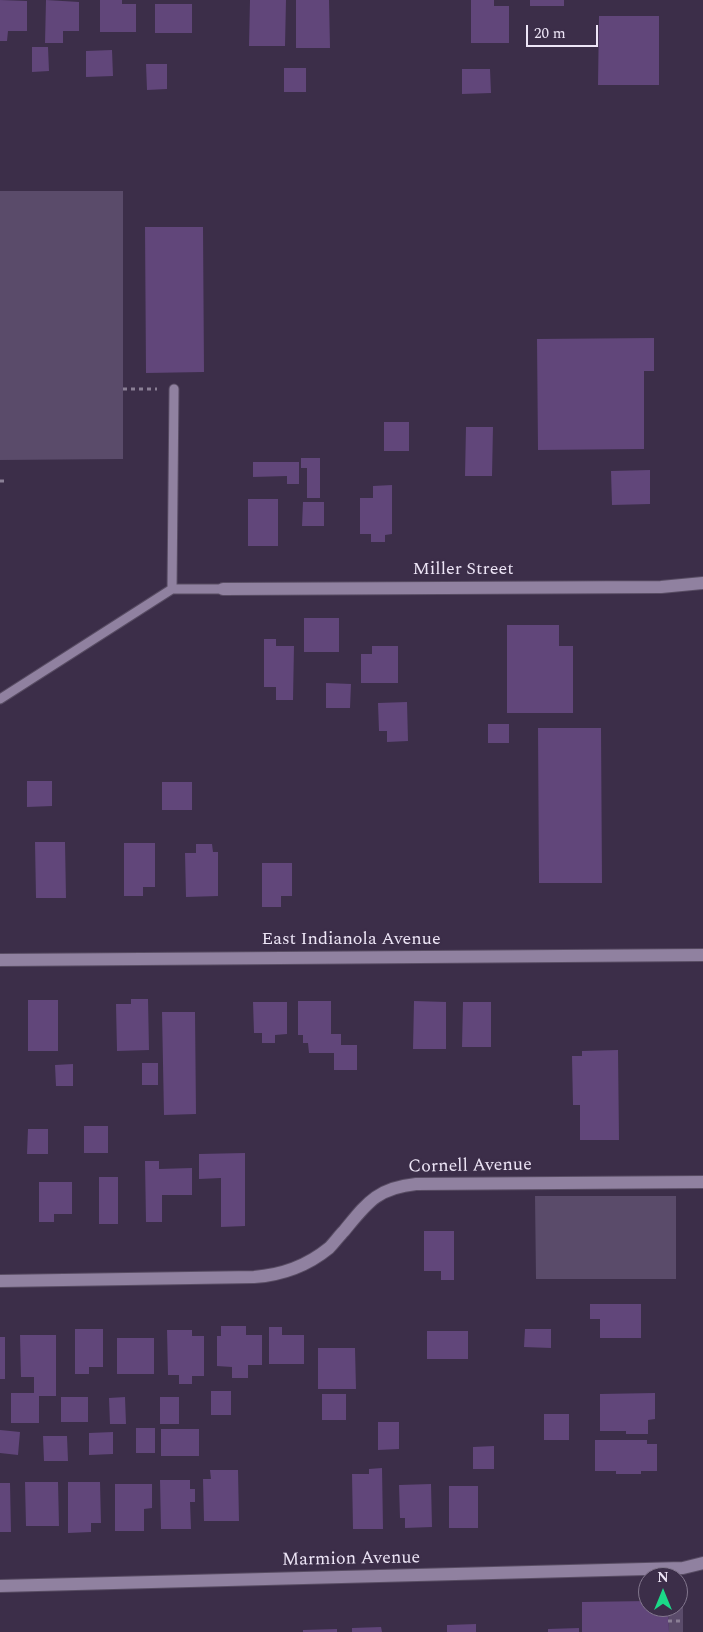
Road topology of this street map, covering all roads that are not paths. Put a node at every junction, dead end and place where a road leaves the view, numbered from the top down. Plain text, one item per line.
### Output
1 (174, 389) road end
2 (703, 582) edge
3 (172, 589) junction
4 (223, 589) joint
5 (0, 699) edge
6 (703, 955) edge
7 (0, 960) edge
8 (703, 1182) edge
9 (0, 1281) edge
10 (703, 1563) edge
11 (0, 1586) edge

1 - 3 lane
2 - 4 street, Miller Street
3 - 4 lane
3 - 5 lane
6 - 7 street, East Indianola Avenue
8 - 9 street, Cornell Avenue
10 - 11 street, Marmion Avenue

